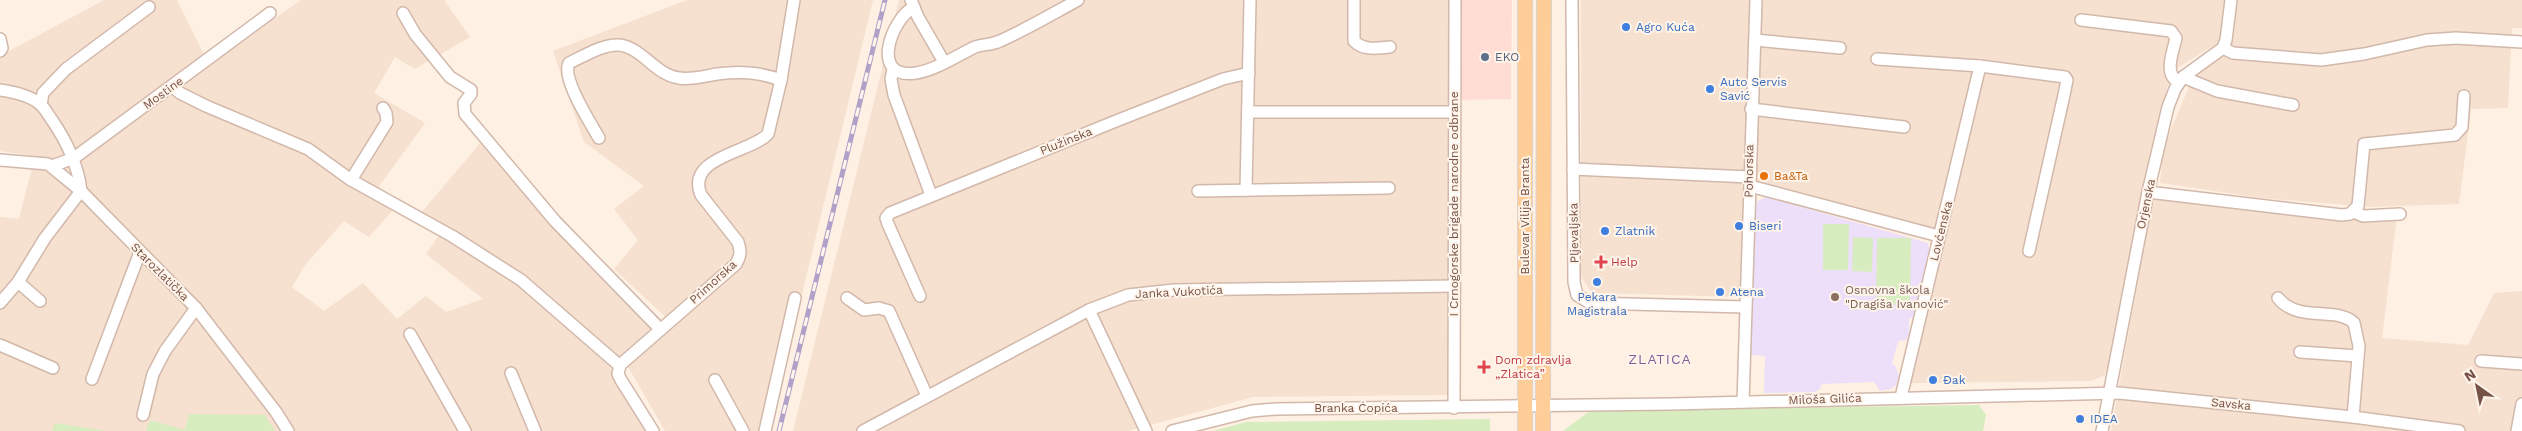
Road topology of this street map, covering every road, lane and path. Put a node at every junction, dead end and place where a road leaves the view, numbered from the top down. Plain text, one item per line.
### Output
1 (794, 0) edge
2 (1078, 0) edge
3 (1250, 0) edge
4 (1354, 0) edge
5 (1455, 0) edge
6 (1525, 0) edge
7 (1544, 0) edge
8 (1572, 0) edge
9 (1756, 0) edge
10 (2231, 0) edge
11 (913, 4) edge
12 (150, 7) dead end
13 (270, 13) dead end
14 (403, 13) dead end
15 (2081, 20) dead end
16 (0, 39) edge
17 (1755, 40) junction
18 (2522, 42) edge
19 (1390, 48) dead end
20 (1840, 48) dead end
21 (2223, 48) junction
22 (0, 50) edge
23 (1877, 59) dead end
24 (944, 62) junction
25 (1980, 66) junction
26 (893, 69) junction
27 (1249, 73) junction
28 (2181, 79) junction
29 (781, 80) junction
30 (173, 86) junction
31 (0, 90) edge
32 (2464, 96) dead end
33 (41, 105) junction
34 (2293, 105) dead end
35 (383, 108) dead end
36 (1751, 109) junction
37 (1249, 112) junction
38 (1454, 112) junction
39 (1904, 127) dead end
40 (598, 138) dead end
41 (74, 158) junction
42 (0, 160) edge
43 (52, 166) junction
44 (1572, 168) junction
45 (351, 180) junction
46 (1750, 181) junction
47 (1389, 188) dead end
48 (1246, 190) junction
49 (81, 191) junction
50 (1198, 191) dead end
51 (2148, 192) junction
52 (931, 195) junction
53 (2354, 212) junction
54 (2400, 214) dead end
55 (1940, 236) junction
56 (2029, 251) dead end
57 (140, 252) junction
58 (18, 282) junction
59 (1454, 286) junction
60 (920, 296) dead end
61 (795, 298) dead end
62 (847, 298) dead end
63 (2278, 298) dead end
64 (40, 301) dead end
65 (0, 303) edge
66 (1745, 307) junction
67 (196, 308) junction
68 (1089, 310) junction
69 (660, 329) junction
70 (410, 334) dead end
71 (0, 345) edge
72 (2300, 352) dead end
73 (2358, 356) junction
74 (2482, 361) dead end
75 (2522, 364) edge
76 (620, 366) junction
77 (53, 368) dead end
78 (511, 373) dead end
79 (92, 379) dead end
80 (715, 380) dead end
81 (2108, 394) junction
82 (927, 396) junction
83 (1901, 397) junction
84 (1743, 402) junction
85 (2522, 404) edge
86 (1525, 406) junction
87 (1543, 406) junction
88 (1454, 408) junction
89 (143, 415) dead end
90 (2354, 417) junction
91 (288, 431) edge
92 (465, 431) edge
93 (535, 431) edge
94 (653, 431) edge
95 (743, 431) edge
96 (765, 431) edge
97 (863, 431) edge
98 (1146, 431) edge
99 (1172, 431) edge
100 (1525, 431) edge
101 (1543, 431) edge
102 (2102, 431) edge
103 (2459, 431) edge
104 (2517, 431) edge

1 - 29 street, Primorska
2 - 24 street
3 - 27 street
4 - 19 street
5 - 38 street, I Crnogorske brigade narodne odbrane
6 - 86 main road, Bulevar Vilija Branta
7 - 87 main road, Bulevar Vilija Branta
8 - 44 street, Pljevaljska
9 - 17 street, Pohorska
10 - 21 street
11 - 24 street
11 - 26 street
12 - 33 street
13 - 30 street, Mostine
14 - 69 street
15 - 28 street
16 - 22 street
17 - 20 street
17 - 36 street, Pohorska
18 - 21 street
21 - 28 street
23 - 25 street
24 - 26 street
25 - 55 street, Lovćenska
25 - 56 street
26 - 52 street
27 - 37 street
27 - 52 street, Plužinska
28 - 34 street
28 - 51 street, Orjenska
29 - 40 street
29 - 69 street, Primorska
30 - 41 street, Mostine
30 - 45 street
31 - 33 street
32 - 53 street
33 - 41 street
35 - 45 street
36 - 39 street
36 - 46 street, Pohorska
37 - 38 street
37 - 48 street
38 - 59 street, I Crnogorske brigade narodne odbrane
41 - 43 street, Mostine
41 - 49 street
42 - 43 street
43 - 49 street, Starozlatička
44 - 46 street
44 - 66 street, Pljevaljska
45 - 76 street
46 - 55 street
46 - 66 street, Pohorska
47 - 48 street
48 - 50 street
49 - 57 street, Starozlatička
49 - 58 street
51 - 53 street
51 - 81 street, Orjenska
52 - 60 street, Plužinska
53 - 54 street
55 - 83 street, Lovćenska
57 - 67 street, Starozlatička
57 - 79 street
58 - 64 street
58 - 65 street
59 - 68 street, Janka Vukotića
59 - 88 street, I Crnogorske brigade narodne odbrane
61 - 96 street
62 - 82 street
63 - 73 street
66 - 84 street, Pohorska
67 - 89 street
67 - 91 street, Starozlatička
68 - 82 street, Janka Vukotića
68 - 98 street
69 - 76 street, Primorska
70 - 92 street
71 - 77 street
72 - 73 street
73 - 90 street
74 - 75 street
76 - 94 street
78 - 93 street
80 - 95 street
81 - 83 street, Miloša Gilića
81 - 90 street, Savska
81 - 102 street, Orjenska
82 - 97 street, Janka Vukotića
83 - 84 street, Miloša Gilića
84 - 87 street, Miloša Gilića
85 - 104 street
86 - 87 street, Branka Ćopića
86 - 88 street, Branka Ćopića
86 - 100 main road, Bulevar Vilija Branta
87 - 101 main road, Bulevar Vilija Branta
88 - 99 street, Branka Ćopića
90 - 103 street, Savska

